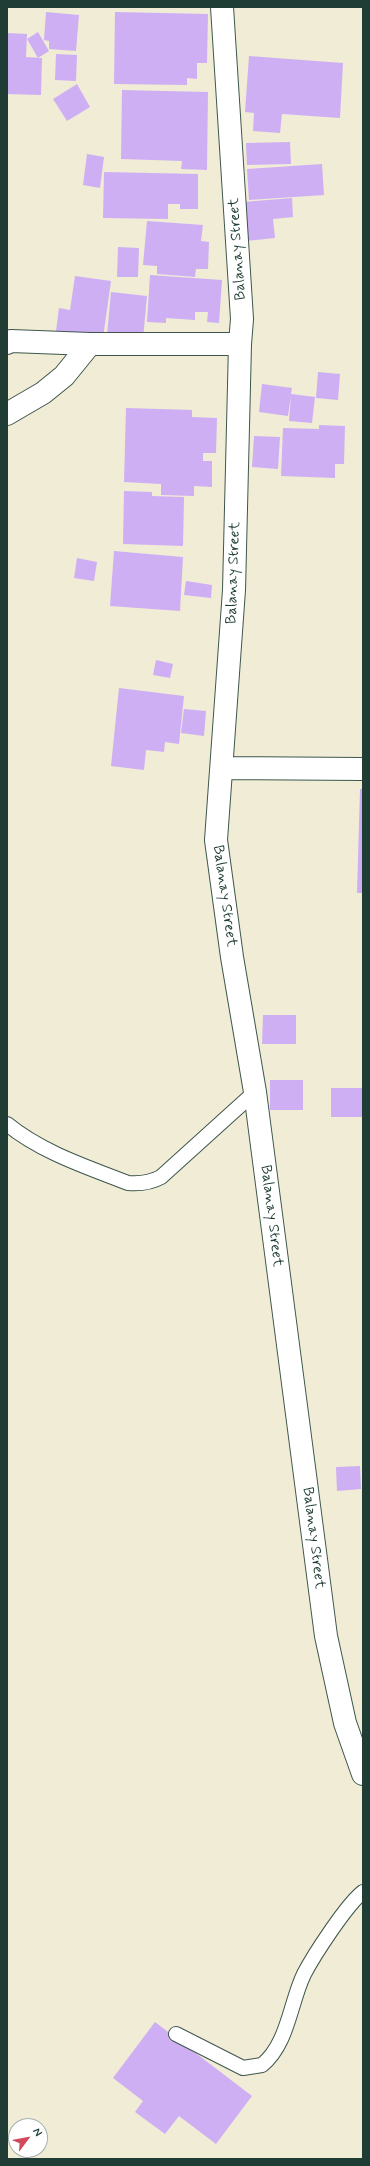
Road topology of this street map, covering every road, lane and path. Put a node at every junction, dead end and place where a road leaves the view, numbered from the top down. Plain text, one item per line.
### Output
1 (222, 7) edge
2 (7, 343) edge
3 (90, 344) junction
4 (240, 344) junction
5 (7, 414) edge
6 (222, 768) junction
7 (363, 769) edge
8 (255, 1092) junction
9 (7, 1124) edge
10 (363, 1774) edge
11 (363, 1892) edge
12 (176, 2034) dead end

1 - 4 street, Balanay Street
2 - 3 street
3 - 4 street
3 - 5 street
4 - 6 street, Balanay Street
6 - 7 street
6 - 8 street, Balanay Street
8 - 9 lane
8 - 10 street, Balanay Street
11 - 12 lane

